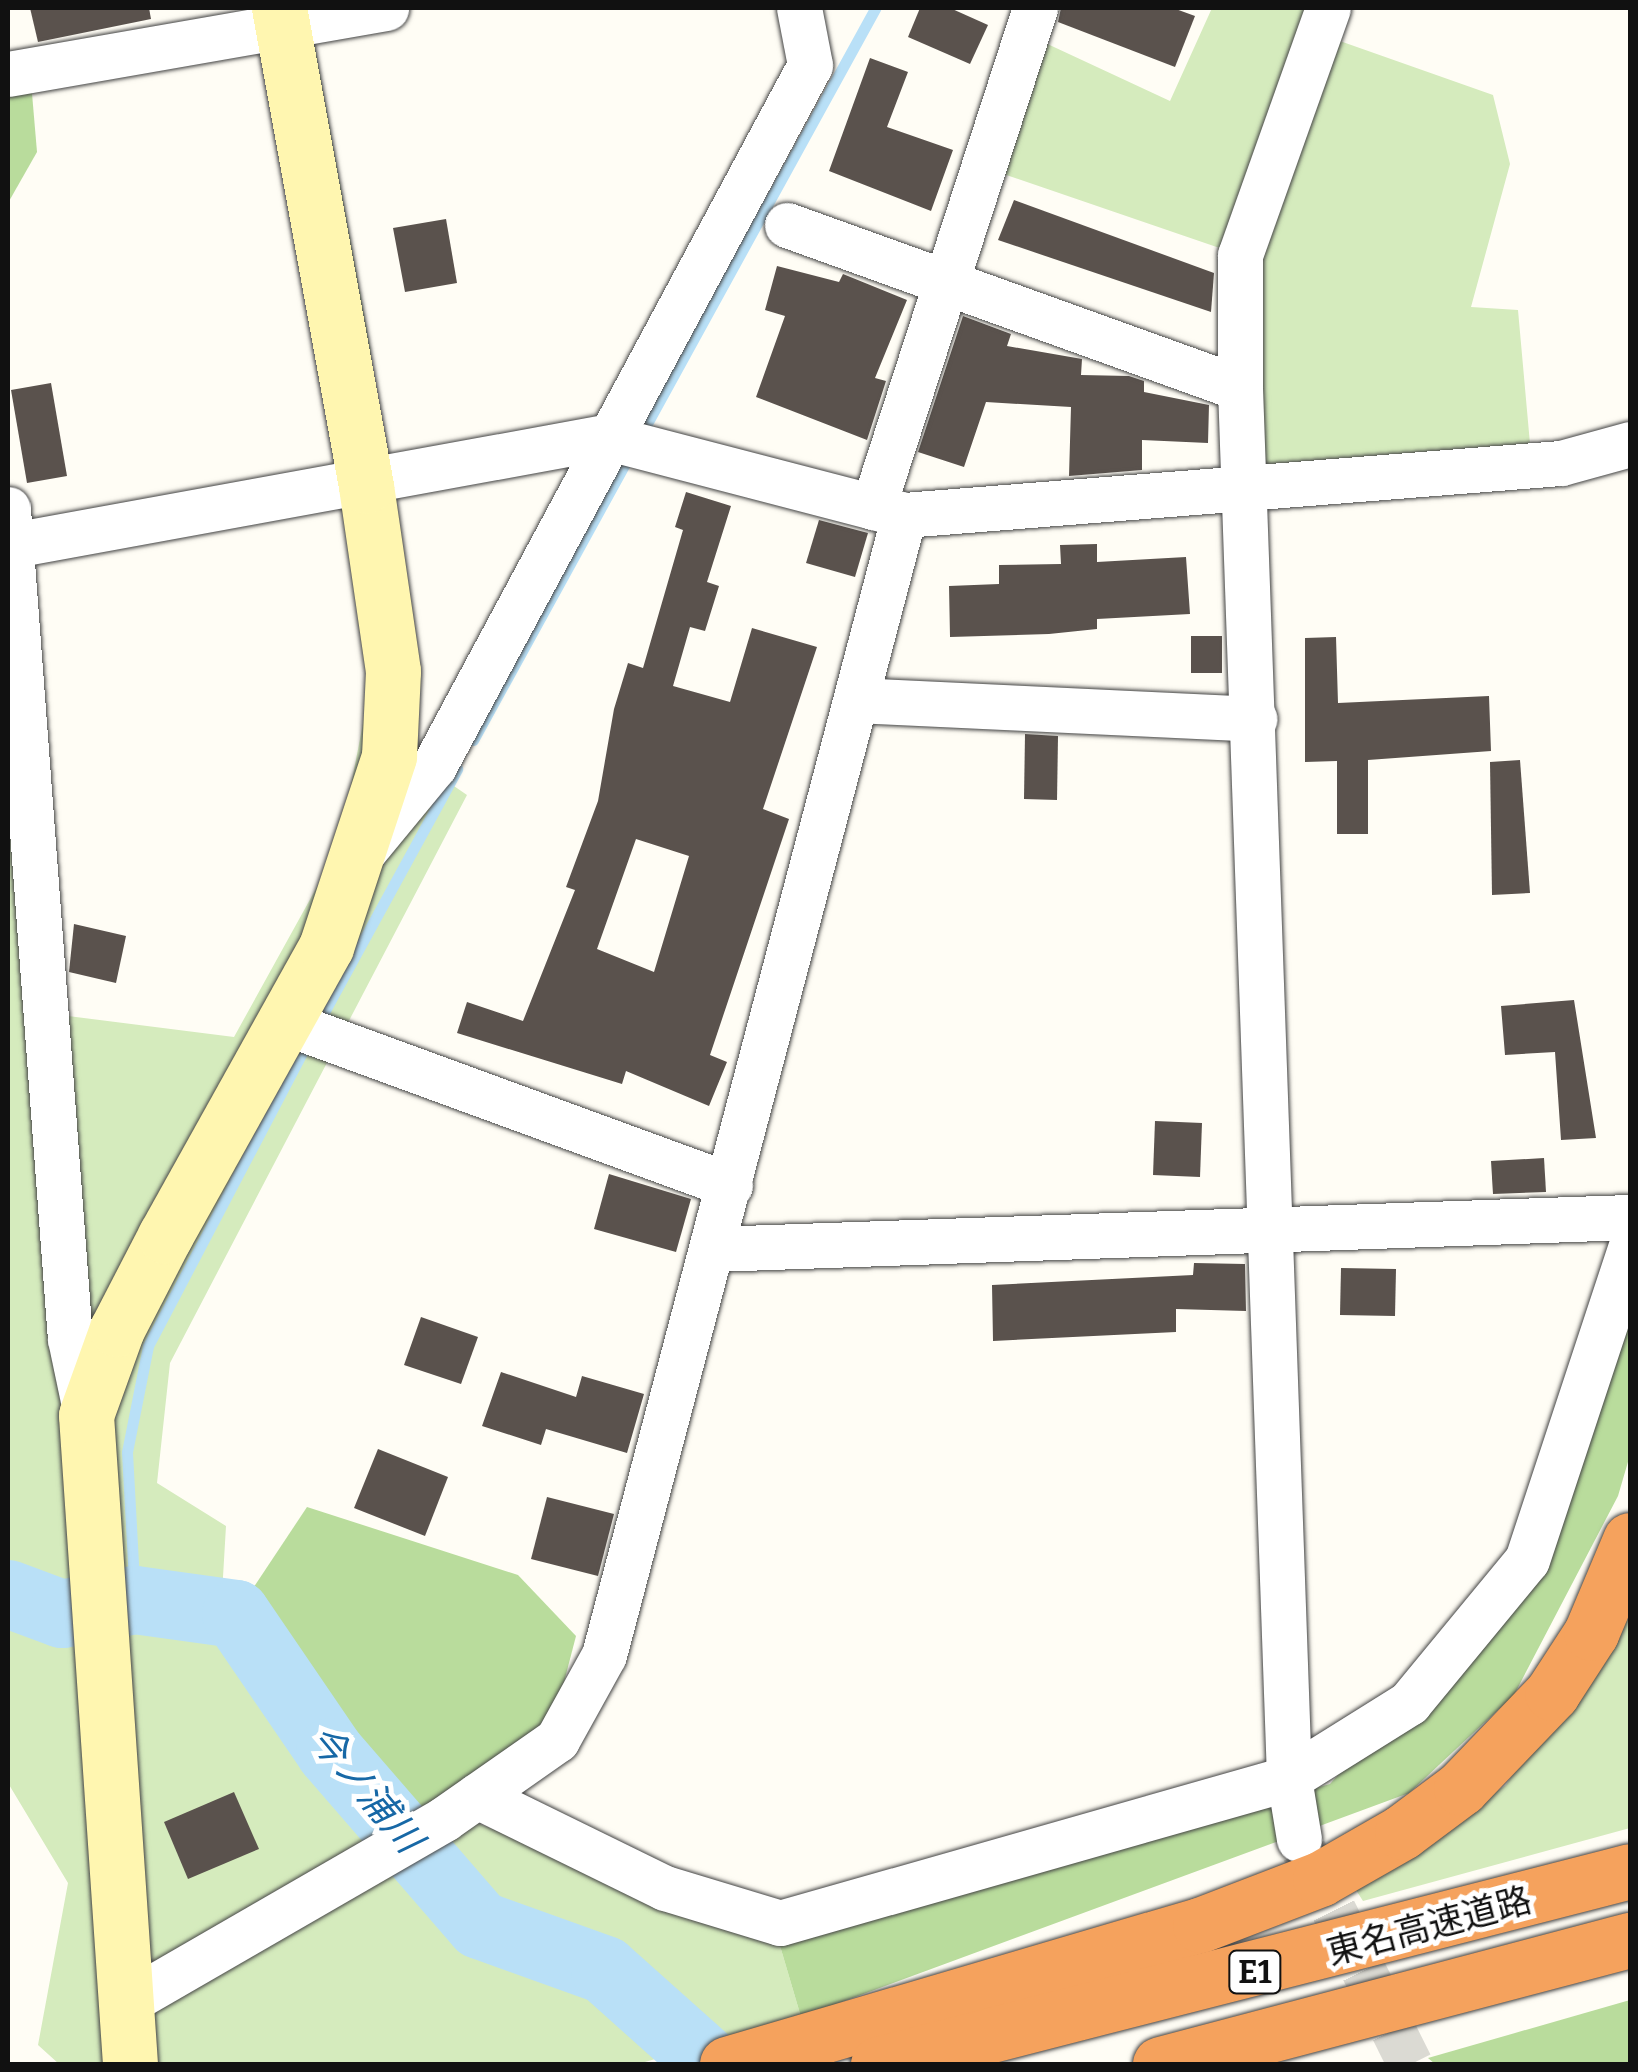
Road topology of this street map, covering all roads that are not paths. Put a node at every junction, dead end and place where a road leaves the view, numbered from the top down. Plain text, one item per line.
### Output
1 (386, 8) edge
2 (799, 8) edge
3 (1035, 8) edge
4 (1328, 8) edge
5 (281, 17) edge
6 (8, 74) edge
7 (787, 225) dead end
8 (945, 285) junction
9 (1240, 388) junction
10 (605, 437) junction
11 (1630, 444) edge
12 (366, 486) junction
13 (1248, 488) junction
14 (888, 511) junction
15 (10, 527) edge
16 (856, 700) junction
17 (1255, 719) junction
18 (363, 852) junction
19 (284, 1022) junction
20 (730, 1185) junction
21 (1630, 1217) edge
22 (1272, 1229) junction
23 (713, 1249) junction
24 (1630, 1249) edge
25 (86, 1414) junction
26 (1630, 1540) edge
27 (1289, 1778) junction
28 (461, 1807) junction
29 (1299, 1839) tunnel mouth
30 (1630, 1872) edge
31 (1630, 1940) edge
32 (129, 2000) junction
33 (130, 2064) edge
34 (727, 2064) edge
35 (878, 2064) edge
36 (1160, 2064) edge

1 - 5 street
2 - 10 street
3 - 8 street
4 - 9 street
5 - 6 street
5 - 12 street
7 - 8 street
8 - 9 street
8 - 14 street
9 - 13 street
10 - 12 street
10 - 14 street
10 - 18 street
11 - 13 street
12 - 15 street
12 - 18 street
13 - 14 street
13 - 17 street
14 - 16 street
15 - 25 street
16 - 17 street
16 - 20 street
17 - 22 street
18 - 19 street
19 - 20 street
19 - 25 street
20 - 23 street
21 - 22 street
22 - 23 street
22 - 27 street
23 - 28 street
24 - 27 street
25 - 32 street
26 - 34 highway
27 - 28 street
27 - 29 street
28 - 32 street
30 - 35 highway, 東名高速道路 / E1
31 - 36 highway, 東名高速道路 / E1
32 - 33 street

